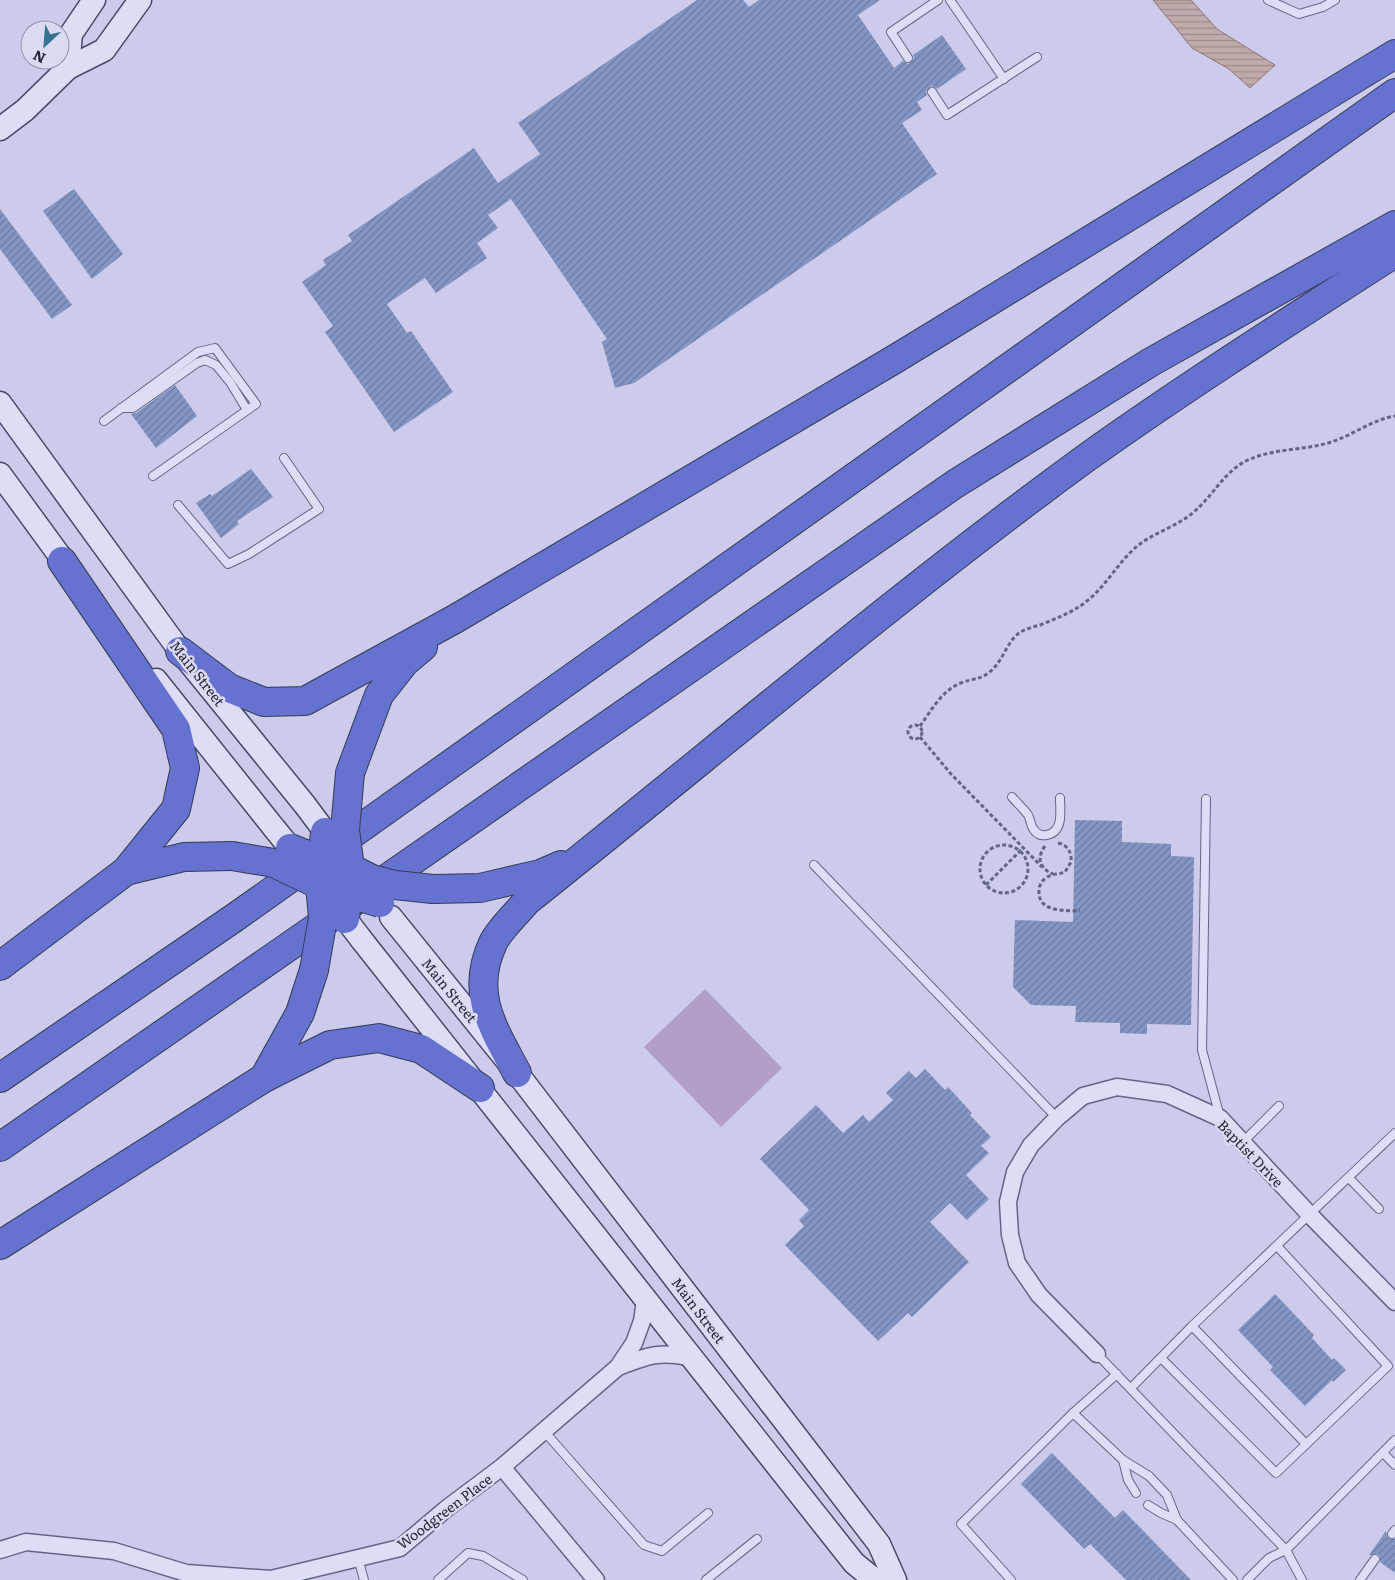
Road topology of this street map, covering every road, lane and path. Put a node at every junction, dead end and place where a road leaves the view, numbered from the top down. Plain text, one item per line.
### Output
1 (94, 0) edge
2 (140, 0) edge
3 (938, 0) edge
4 (950, 0) edge
5 (1268, 0) edge
6 (1335, 0) edge
7 (70, 45) edge
8 (1395, 54) edge
9 (1037, 57) dead end
10 (908, 58) dead end
11 (70, 67) edge
12 (66, 70) edge
13 (1004, 78) junction
14 (932, 92) dead end
15 (1395, 92) edge
16 (0, 129) edge
17 (1395, 225) edge
18 (1395, 253) edge
19 (0, 403) edge
20 (121, 408) junction
21 (247, 410) junction
22 (1395, 416) edge
23 (104, 420) dead end
24 (284, 458) dead end
25 (0, 474) edge
26 (153, 476) dead end
27 (178, 505) dead end
28 (62, 561) junction
29 (455, 620) junction
30 (180, 651) junction
31 (920, 726) junction
32 (920, 737) junction
33 (1012, 797) dead end
34 (1060, 798) dead end
35 (1206, 799) dead end
36 (325, 832) junction
37 (282, 838) joint
38 (1022, 850) junction
39 (586, 854) junction
40 (814, 866) dead end
41 (1042, 867) junction
42 (126, 870) junction
43 (322, 873) junction
44 (1053, 874) junction
45 (349, 880) junction
46 (986, 885) junction
47 (386, 910) joint
48 (1080, 911) dead end
49 (353, 929) junction
50 (0, 966) edge
51 (518, 1073) junction
52 (0, 1078) edge
53 (264, 1078) junction
54 (480, 1088) junction
55 (1280, 1106) dead end
56 (1056, 1118) junction
57 (1220, 1118) junction
58 (1395, 1133) edge
59 (1243, 1142) junction
60 (0, 1147) edge
61 (1349, 1178) junction
62 (1379, 1208) dead end
63 (1310, 1215) junction
64 (0, 1245) edge
65 (1277, 1246) junction
66 (645, 1300) junction
67 (1395, 1302) edge
68 (1192, 1326) junction
69 (1097, 1354) joint
70 (691, 1358) junction
71 (1161, 1358) junction
72 (618, 1367) junction
73 (1117, 1374) junction
74 (1131, 1388) junction
75 (1074, 1413) junction
76 (544, 1431) junction
77 (1395, 1440) edge
78 (1306, 1444) junction
79 (1383, 1453) junction
80 (1123, 1460) junction
81 (1395, 1465) edge
82 (502, 1467) junction
83 (1136, 1493) dead end
84 (1148, 1505) dead end
85 (708, 1513) dead end
86 (1177, 1520) junction
87 (757, 1539) dead end
88 (0, 1550) edge
89 (1286, 1550) junction
90 (358, 1558) junction
91 (1375, 1559) dead end
92 (364, 1580) edge
93 (438, 1580) edge
94 (524, 1580) edge
95 (596, 1580) edge
96 (706, 1580) edge
97 (876, 1580) edge
98 (894, 1580) edge
99 (1011, 1580) edge
100 (1233, 1580) edge
101 (1247, 1580) edge
102 (1302, 1580) edge
103 (1360, 1580) edge

1 - 7 main road
2 - 11 main road
3 - 10 lane
4 - 13 lane
5 - 6 lane
8 - 29 highway
9 - 13 lane
12 - 16 main road
13 - 14 lane
15 - 52 highway
17 - 60 highway
18 - 39 highway
19 - 30 main road, Main Street
20 - 21 lane
20 - 21 lane
20 - 23 lane
21 - 26 lane
22 - 31 path
24 - 27 lane
25 - 28 main road
28 - 37 main road
28 - 42 highway
29 - 30 highway
29 - 45 highway, bridge
30 - 36 main road, Main Street, bridge
31 - 32 path
31 - 32 path
32 - 38 path
33 - 34 lane
35 - 57 lane
36 - 43 highway, bridge
36 - 45 main road, Main Street, bridge
37 - 43 highway, bridge
38 - 41 path
38 - 46 path
38 - 46 path
38 - 46 path
39 - 45 highway, bridge
39 - 51 highway
40 - 56 lane
41 - 44 path
41 - 44 path
42 - 43 highway, bridge
42 - 50 highway
43 - 45 highway, bridge
43 - 49 main road, bridge
43 - 53 highway, bridge
44 - 48 path
45 - 47 highway, bridge
45 - 49 highway, bridge
47 - 51 main road, Main Street
49 - 54 main road
51 - 98 main road, Main Street
53 - 54 highway
53 - 64 highway
54 - 66 main road
55 - 59 lane
56 - 57 street, Baptist Drive
56 - 69 street, Baptist Drive
57 - 59 street, Baptist Drive
58 - 61 lane
59 - 63 street, Baptist Drive
61 - 62 lane
61 - 63 lane
63 - 65 lane
63 - 67 street, Baptist Drive
65 - 68 lane
65 - 78 lane
66 - 70 main road
66 - 72 street, Woodgreen Place
68 - 71 lane
68 - 78 lane
69 - 73 lane
70 - 72 street, Woodgreen Place
70 - 97 main road
71 - 74 lane
71 - 78 lane
72 - 76 street, Woodgreen Place
73 - 74 lane
73 - 75 lane
74 - 89 lane
75 - 80 lane
75 - 99 lane
76 - 82 street, Woodgreen Place
76 - 85 lane
77 - 79 lane
79 - 81 lane
79 - 89 lane
80 - 83 lane
80 - 86 lane
82 - 90 street, Woodgreen Place
82 - 95 street
84 - 86 lane
86 - 100 lane
87 - 96 lane
88 - 90 street, Woodgreen Place
89 - 101 lane
89 - 102 lane
90 - 92 lane
91 - 103 lane
93 - 94 lane

